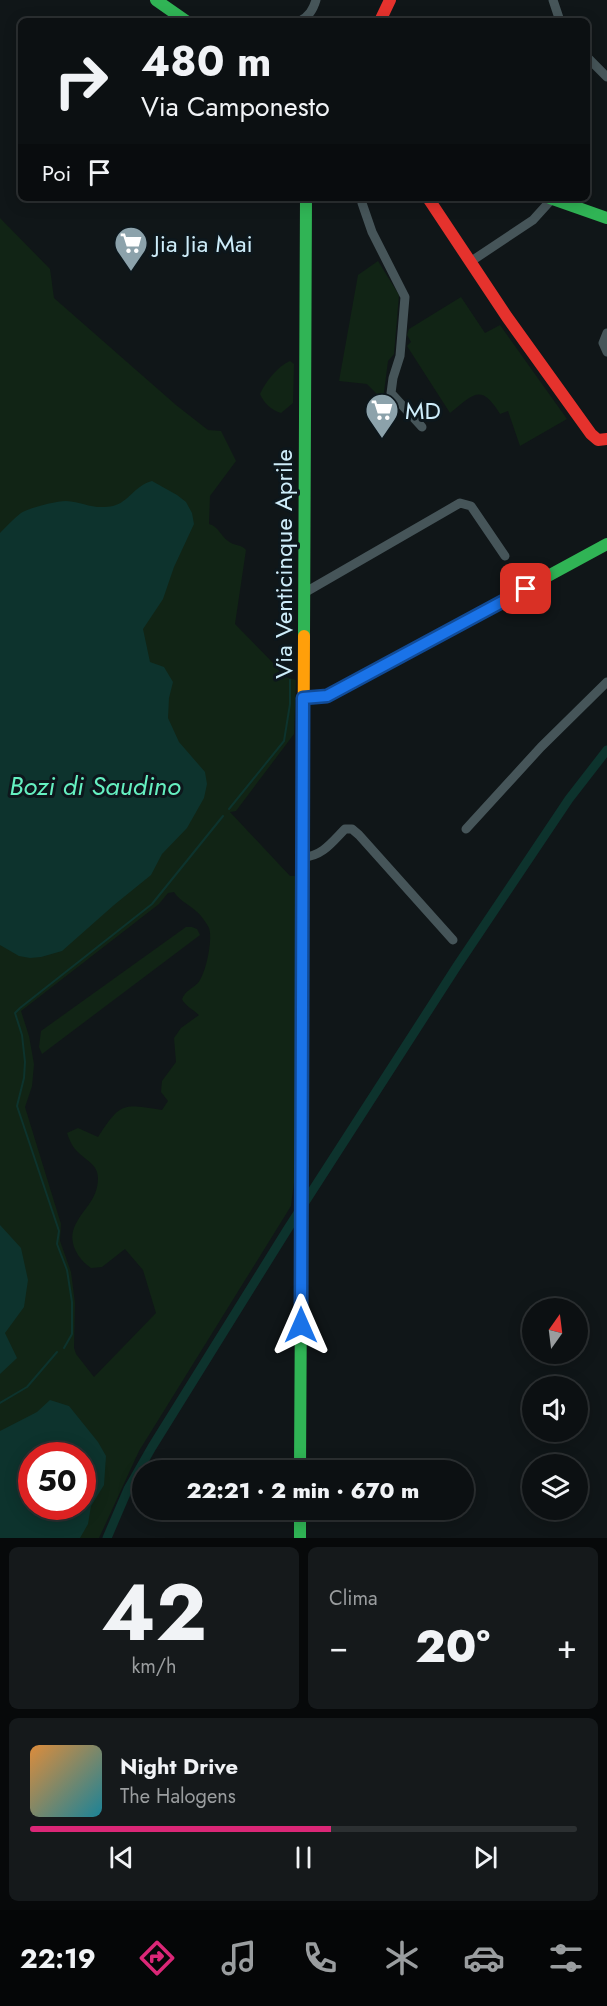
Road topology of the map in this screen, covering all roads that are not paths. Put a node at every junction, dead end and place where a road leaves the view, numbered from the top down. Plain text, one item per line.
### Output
1 (143, 0) edge
2 (156, 0) edge
3 (316, 0) edge
4 (390, 0) edge
5 (553, 0) edge
6 (168, 18) edge
7 (182, 18) edge
8 (305, 18) edge
9 (381, 18) edge
10 (559, 18) edge
11 (590, 60) edge
12 (607, 78) edge
13 (306, 201) edge
14 (362, 201) edge
15 (430, 201) edge
16 (549, 201) edge
17 (559, 201) edge
18 (607, 218) edge
19 (470, 261) junction
20 (607, 333) edge
21 (607, 352) edge
22 (422, 427) dead end
23 (607, 439) edge
24 (607, 544) edge
25 (505, 556) dead end
26 (304, 593) junction
27 (607, 682) edge
28 (303, 698) junction
29 (466, 830) dead end
30 (303, 857) junction
31 (453, 940) dead end
32 (300, 1460) edge
33 (300, 1520) edge
34 (300, 1538) edge

1 - 6 main road
2 - 7 main road
3 - 8 street
4 - 9 main road
5 - 10 street
11 - 12 street
13 - 26 main road, Via Venticinque Aprile
14 - 22 street
15 - 19 main road
16 - 19 street
17 - 18 main road
19 - 23 main road
20 - 21 street
24 - 28 main road
25 - 26 street
26 - 28 main road, Via Venticinque Aprile
27 - 29 street
28 - 30 main road, Via Venticinque Aprile
30 - 31 street
30 - 32 main road, Via Venticinque Aprile
33 - 34 main road

